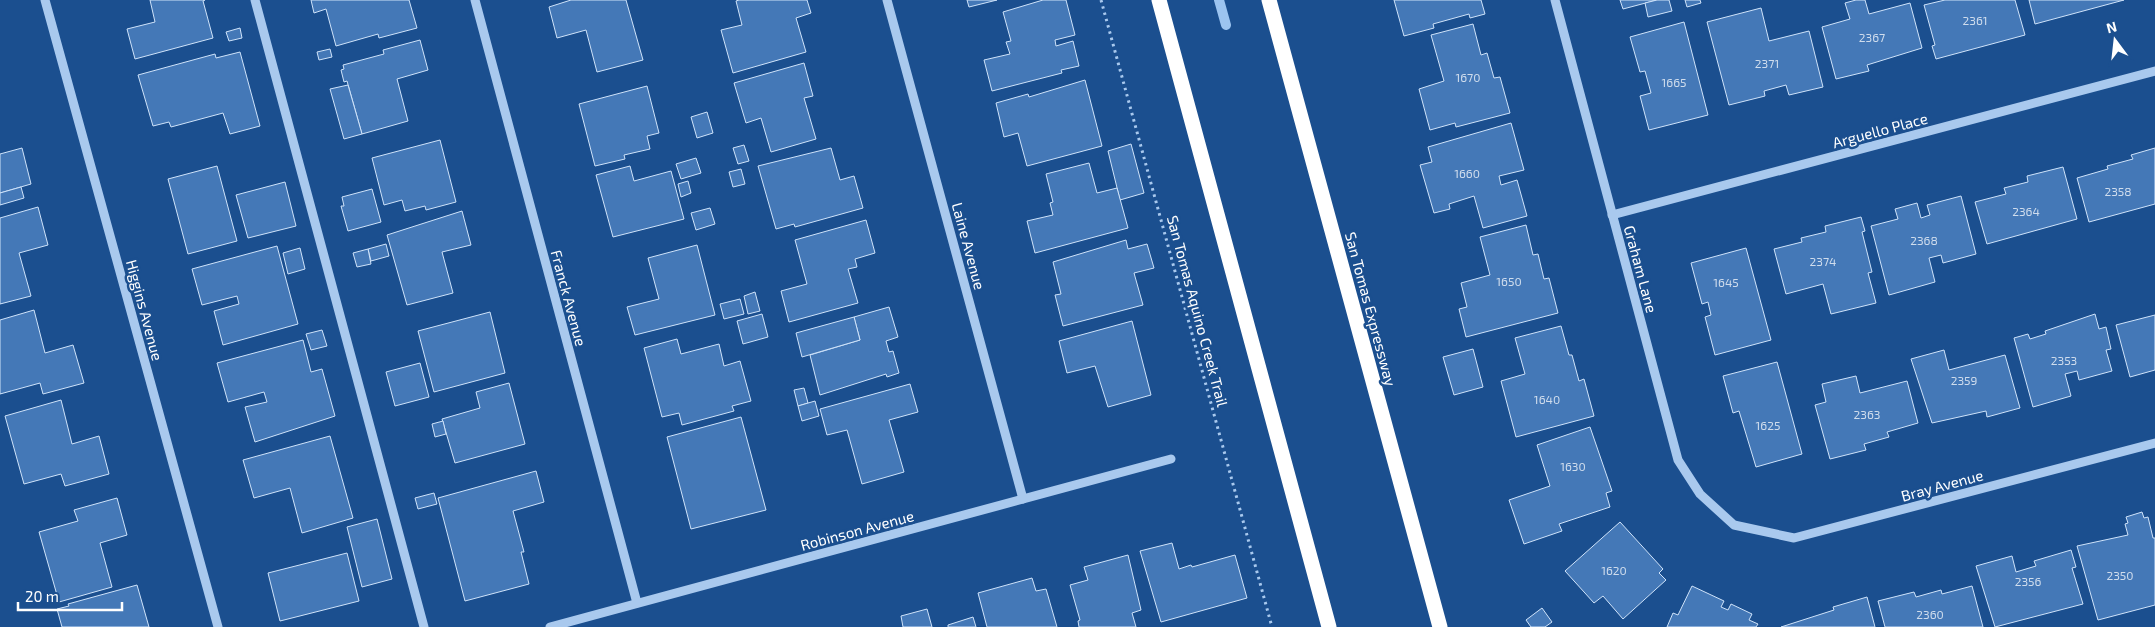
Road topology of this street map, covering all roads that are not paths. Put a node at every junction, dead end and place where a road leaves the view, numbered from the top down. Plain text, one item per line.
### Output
1 (45, 0) edge
2 (256, 0) edge
3 (475, 0) edge
4 (887, 0) edge
5 (1159, 0) edge
6 (1269, 0) edge
7 (1555, 0) edge
8 (2155, 71) edge
9 (1612, 215) junction
10 (2155, 443) edge
11 (1171, 458) dead end
12 (1024, 498) junction
13 (1734, 525) joint
14 (637, 603) junction
15 (218, 627) edge
16 (424, 627) edge
17 (550, 627) edge
18 (1330, 627) edge
19 (1440, 627) edge

1 - 15 street, Higgins Avenue
2 - 16 street
3 - 14 street, Franck Avenue
4 - 12 street, Laine Avenue
5 - 18 highway
6 - 19 highway, San Tomas Expressway
7 - 9 street, Graham Lane
8 - 9 street, Arguello Place
9 - 13 street, Graham Lane
10 - 13 street, Bray Avenue
11 - 12 street, Robinson Avenue
12 - 14 street, Robinson Avenue
14 - 17 street, Robinson Avenue

